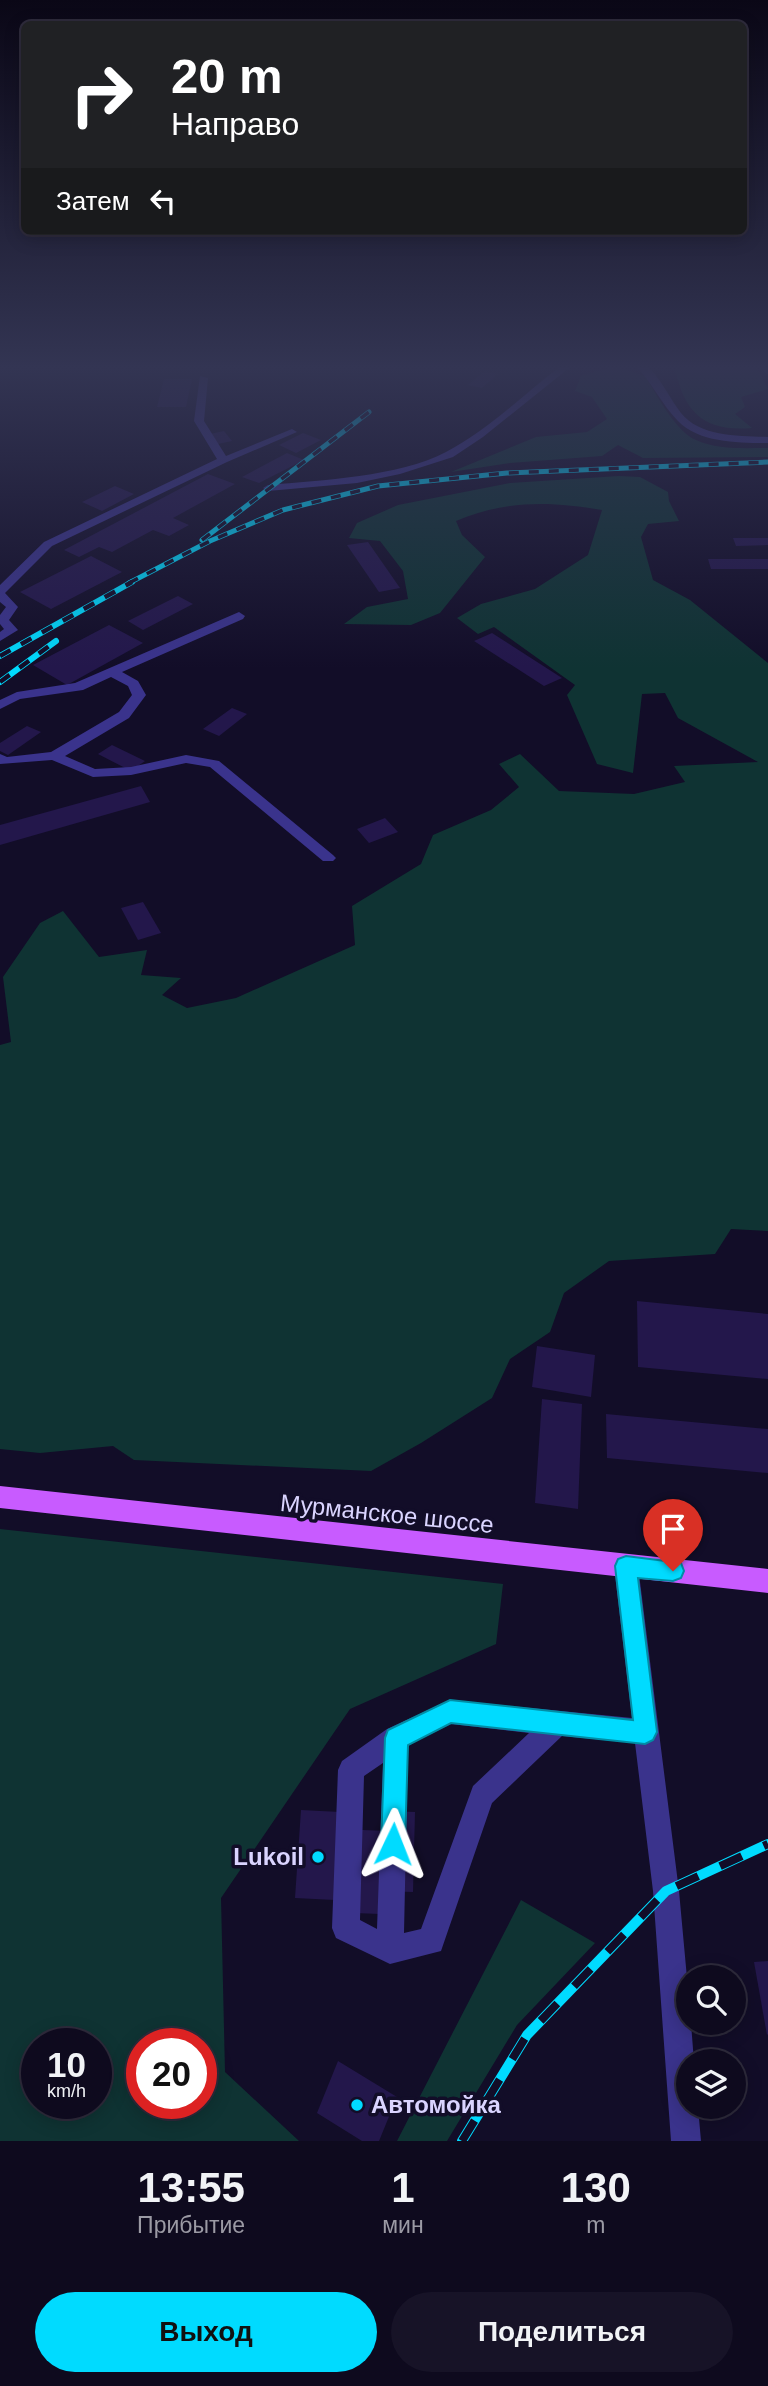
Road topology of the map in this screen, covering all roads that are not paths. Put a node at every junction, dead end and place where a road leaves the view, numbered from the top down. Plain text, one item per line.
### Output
1 (207, 468) edge
2 (409, 468) edge
3 (268, 488) dead end
4 (0, 593) edge
5 (239, 615) dead end
6 (0, 637) edge
7 (112, 672) junction
8 (0, 705) edge
9 (54, 756) junction
10 (0, 758) edge
11 (328, 858) dead end
12 (0, 1497) edge
13 (626, 1566) junction
14 (768, 1581) edge
15 (557, 1723) junction
16 (645, 1732) junction
17 (396, 1738) junction
18 (390, 1950) junction
19 (685, 2141) edge

1 - 4 street
2 - 3 street
4 - 6 street
5 - 7 street
7 - 8 street
7 - 9 street
9 - 10 street
9 - 11 street
12 - 13 main road, Мурманское шоссе
13 - 14 main road, Мурманское шоссе
13 - 16 street
15 - 16 street
15 - 17 street
15 - 18 street
16 - 19 street
17 - 18 street
17 - 18 street

